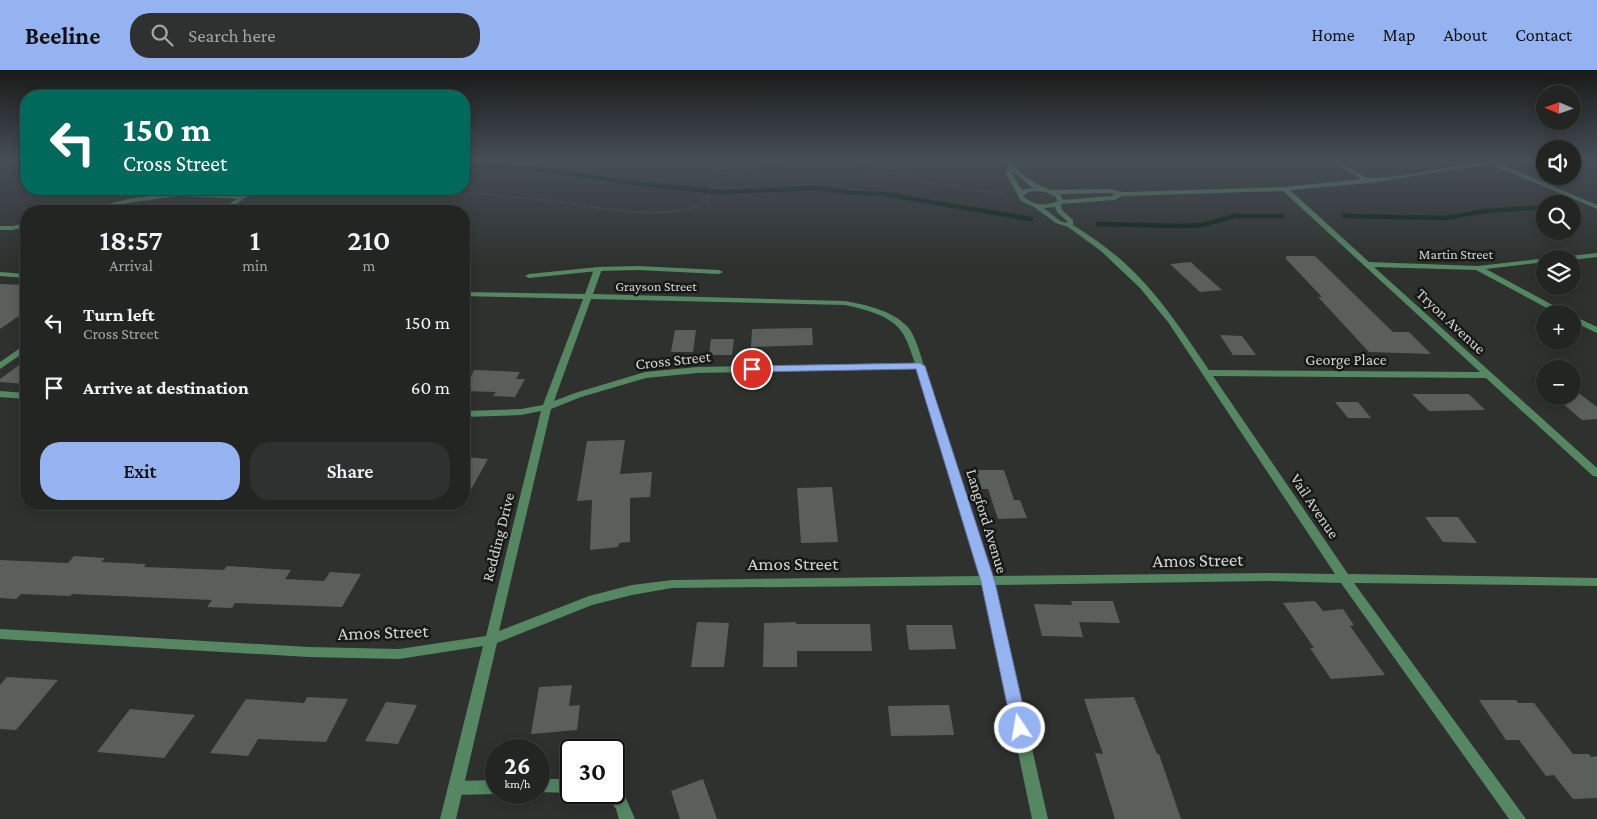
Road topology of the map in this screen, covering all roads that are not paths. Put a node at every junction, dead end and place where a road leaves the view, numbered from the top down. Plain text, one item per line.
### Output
1 (171, 195) edge
2 (210, 195) edge
3 (1020, 195) edge
4 (1057, 195) edge
5 (1121, 195) edge
6 (1292, 195) edge
7 (1568, 195) edge
8 (243, 196) joint
9 (1059, 203) junction
10 (110, 205) edge
11 (230, 205) edge
12 (1035, 205) junction
13 (1597, 207) edge
14 (20, 226) edge
15 (1070, 226) junction
16 (0, 228) edge
17 (1597, 255) edge
18 (1581, 257) edge
19 (1536, 261) edge
20 (1367, 264) junction
21 (1478, 268) junction
22 (598, 269) junction
23 (719, 272) dead end
24 (0, 274) edge
25 (20, 276) edge
26 (529, 276) dead end
27 (470, 294) edge
28 (586, 298) junction
29 (848, 304) joint
30 (1548, 305) edge
31 (1581, 322) edge
32 (1597, 330) edge
33 (20, 351) edge
34 (0, 366) edge
35 (920, 366) junction
36 (1205, 373) junction
37 (1488, 375) junction
38 (0, 394) edge
39 (20, 396) edge
40 (546, 407) junction
41 (470, 414) edge
42 (1597, 474) edge
43 (1346, 580) junction
44 (988, 582) junction
45 (1597, 582) edge
46 (0, 634) edge
47 (491, 640) junction
48 (485, 787) edge
49 (456, 788) junction
50 (622, 804) edge
51 (448, 819) edge
52 (627, 819) edge
53 (1040, 819) edge
54 (1518, 819) edge

1 - 10 street
2 - 8 street
3 - 12 street, Vail Avenue
4 - 9 street, Vail Avenue
5 - 9 street
6 - 20 street, Tryon Avenue
7 - 13 street
8 - 11 street
9 - 12 street
9 - 15 street, Vail Avenue
12 - 15 street, Vail Avenue
14 - 16 street
15 - 36 street, Vail Avenue
17 - 18 street
19 - 21 street, Martin Street
20 - 21 street, Martin Street
20 - 37 street, Tryon Avenue
21 - 30 street
22 - 23 street
22 - 26 street
22 - 28 street, Redding Drive
24 - 25 street
27 - 28 street, Grayson Street
28 - 29 street, Grayson Street
28 - 40 street, Redding Drive
29 - 35 street, Langford Avenue
31 - 32 street
33 - 34 street
35 - 40 street, Cross Street
35 - 44 street, Langford Avenue
36 - 37 street, George Place
36 - 43 street, Vail Avenue
37 - 42 street, Tryon Avenue
38 - 39 street
40 - 41 street, Cross Street
40 - 47 street, Redding Drive
43 - 44 street, Amos Street
43 - 45 street, Amos Street
43 - 54 street, Vail Avenue
44 - 47 street, Amos Street
44 - 53 street, Langford Avenue
46 - 47 street, Amos Street
47 - 49 street, Redding Drive
48 - 49 street
49 - 51 street, Redding Drive
50 - 52 street

